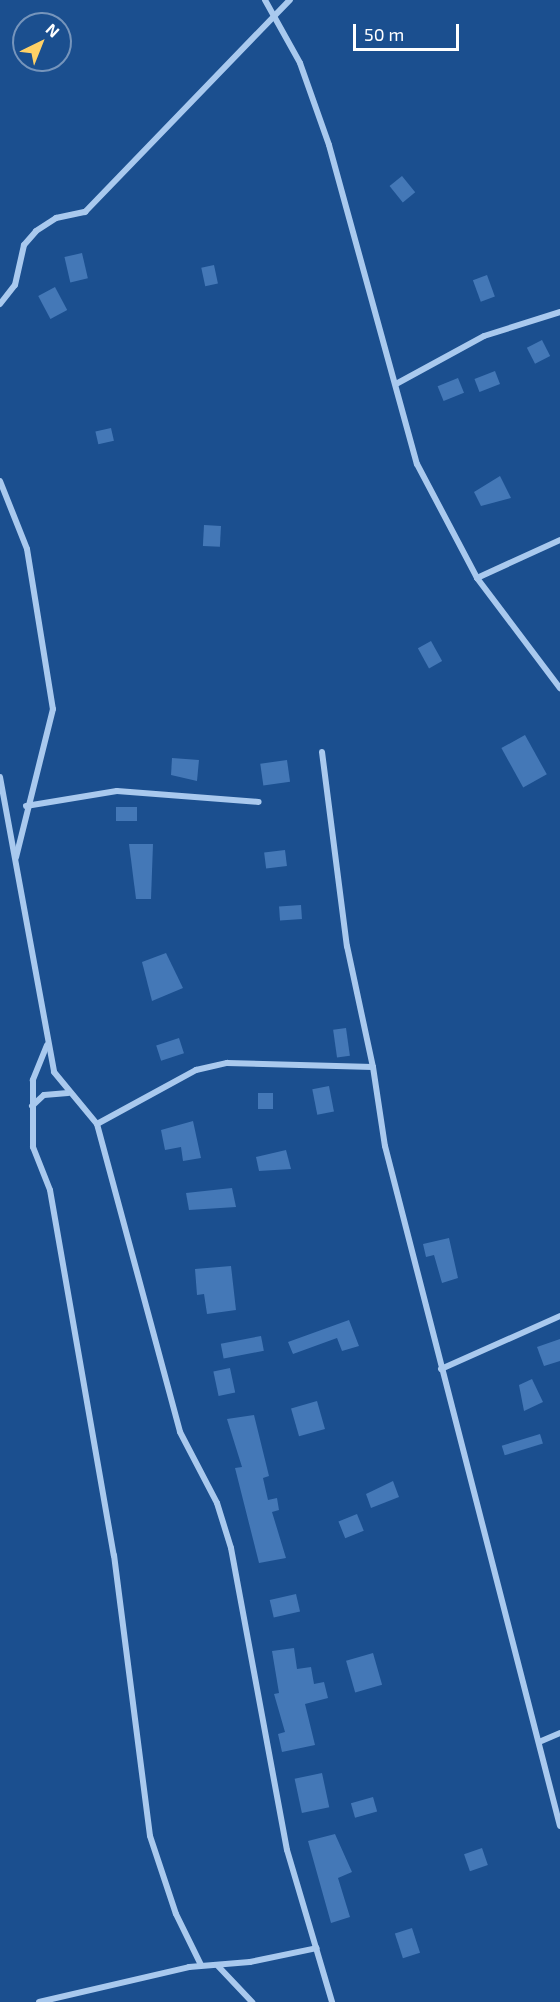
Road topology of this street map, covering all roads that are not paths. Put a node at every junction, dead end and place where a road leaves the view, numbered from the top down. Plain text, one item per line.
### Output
1 (265, 0) edge
2 (290, 0) edge
3 (275, 17) junction
4 (0, 304) edge
5 (560, 312) edge
6 (396, 384) junction
7 (0, 481) edge
8 (560, 540) edge
9 (477, 578) junction
10 (560, 688) edge
11 (322, 752) dead end
12 (0, 777) edge
13 (259, 802) dead end
14 (26, 806) junction
15 (16, 861) junction
16 (47, 1045) junction
17 (373, 1066) junction
18 (68, 1093) junction
19 (32, 1106) junction
20 (97, 1124) junction
21 (560, 1317) edge
22 (441, 1369) junction
23 (560, 1733) edge
24 (539, 1742) junction
25 (560, 1826) edge
26 (317, 1948) junction
27 (201, 1965) junction
28 (218, 1966) junction
29 (39, 2002) edge
30 (252, 2002) edge
31 (332, 2002) edge

1 - 3 street
2 - 3 street
3 - 4 street
3 - 6 street
5 - 6 street
6 - 9 street
7 - 14 street
8 - 9 street
9 - 10 street
11 - 17 street
12 - 15 street
13 - 14 street
14 - 15 street
15 - 16 street
16 - 18 street
16 - 19 street
17 - 20 street
17 - 22 street
18 - 19 street
18 - 20 street
19 - 27 street
20 - 26 street
21 - 22 street
22 - 24 street
23 - 24 street
24 - 25 street
26 - 28 street
26 - 31 street
27 - 28 street
27 - 29 street
28 - 30 street

